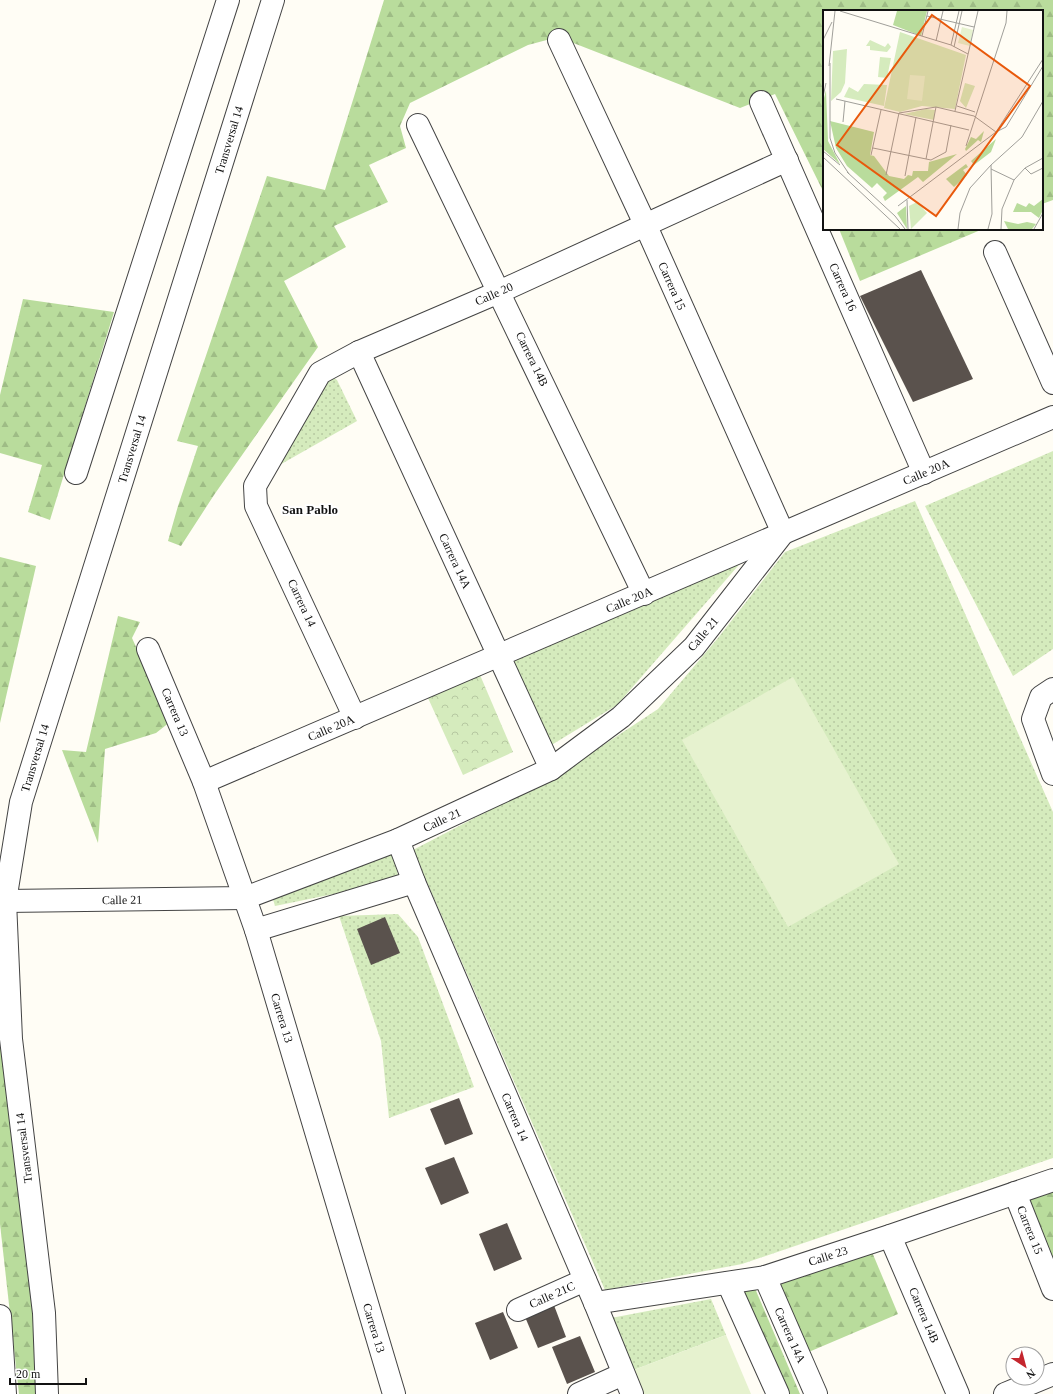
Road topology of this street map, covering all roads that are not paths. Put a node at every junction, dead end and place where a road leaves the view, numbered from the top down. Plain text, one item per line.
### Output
1 (228, 0) edge
2 (273, 0) edge
3 (559, 40) dead end
4 (761, 102) dead end
5 (418, 125) dead end
6 (787, 160) junction
7 (645, 224) junction
8 (995, 252) dead end
9 (499, 292) junction
10 (359, 352) junction
11 (1053, 383) edge
12 (1053, 417) edge
13 (76, 473) dead end
14 (924, 473) junction
15 (255, 486) joint
16 (783, 533) junction
17 (644, 594) junction
18 (148, 649) dead end
19 (499, 656) junction
20 (1053, 689) edge
21 (355, 718) junction
22 (551, 769) junction
23 (1053, 774) edge
24 (204, 782) junction
25 (398, 840) junction
26 (414, 882) junction
27 (245, 898) junction
28 (2, 906) edge
29 (256, 930) junction
30 (1053, 1180) edge
31 (1015, 1193) junction
32 (890, 1236) junction
33 (765, 1277) junction
34 (585, 1280) junction
35 (728, 1282) junction
36 (1053, 1289) edge
37 (595, 1303) junction
38 (518, 1310) dead end
39 (0, 1316) edge
40 (623, 1374) junction
41 (1053, 1374) edge
42 (5, 1394) edge
43 (47, 1394) edge
44 (394, 1394) edge
45 (579, 1394) edge
46 (632, 1394) edge
47 (778, 1394) edge
48 (816, 1394) edge
49 (958, 1394) edge
50 (1004, 1394) edge

1 - 13 street
2 - 28 street, Transversal 14
3 - 7 street, Carrera 15
4 - 6 street, Carrera 16
5 - 9 street, Carrera 14B
6 - 7 street, Calle 20
6 - 14 street, Carrera 16
7 - 9 street, Calle 20
7 - 16 street, Carrera 15
8 - 11 street
9 - 10 street, Calle 20
9 - 17 street, Carrera 14B
10 - 15 street, Calle 20
10 - 19 street, Carrera 14A
12 - 14 street, Calle 20A
14 - 16 street, Calle 20A
15 - 21 street, Carrera 14
16 - 17 street, Calle 20A
16 - 22 street, Calle 21
17 - 19 street, Calle 20A
18 - 24 street, Carrera 13
19 - 21 street, Calle 20A
19 - 22 street, Carrera 14A
20 - 23 street
21 - 24 street, Calle 20A
22 - 25 street, Calle 21
24 - 27 street, Carrera 13
25 - 26 street, Carrera 14
25 - 27 street, Calle 21
26 - 29 street
26 - 34 street, Carrera 14
27 - 28 street, Calle 21
27 - 29 street, Carrera 13
28 - 43 street, Transversal 14
29 - 44 street, Carrera 13
30 - 31 street, Calle 23
31 - 32 street, Calle 23
31 - 36 street, Carrera 15
32 - 33 street, Calle 23
32 - 49 street, Carrera 14B
33 - 35 street, Calle 23
33 - 48 street, Carrera 14A
34 - 37 street, Carrera 14
34 - 38 street, Calle 21C
35 - 37 street, Calle 23
35 - 47 street
37 - 40 street, Carrera 14
39 - 42 street
40 - 45 street
40 - 46 street, Carrera 14
41 - 50 street

